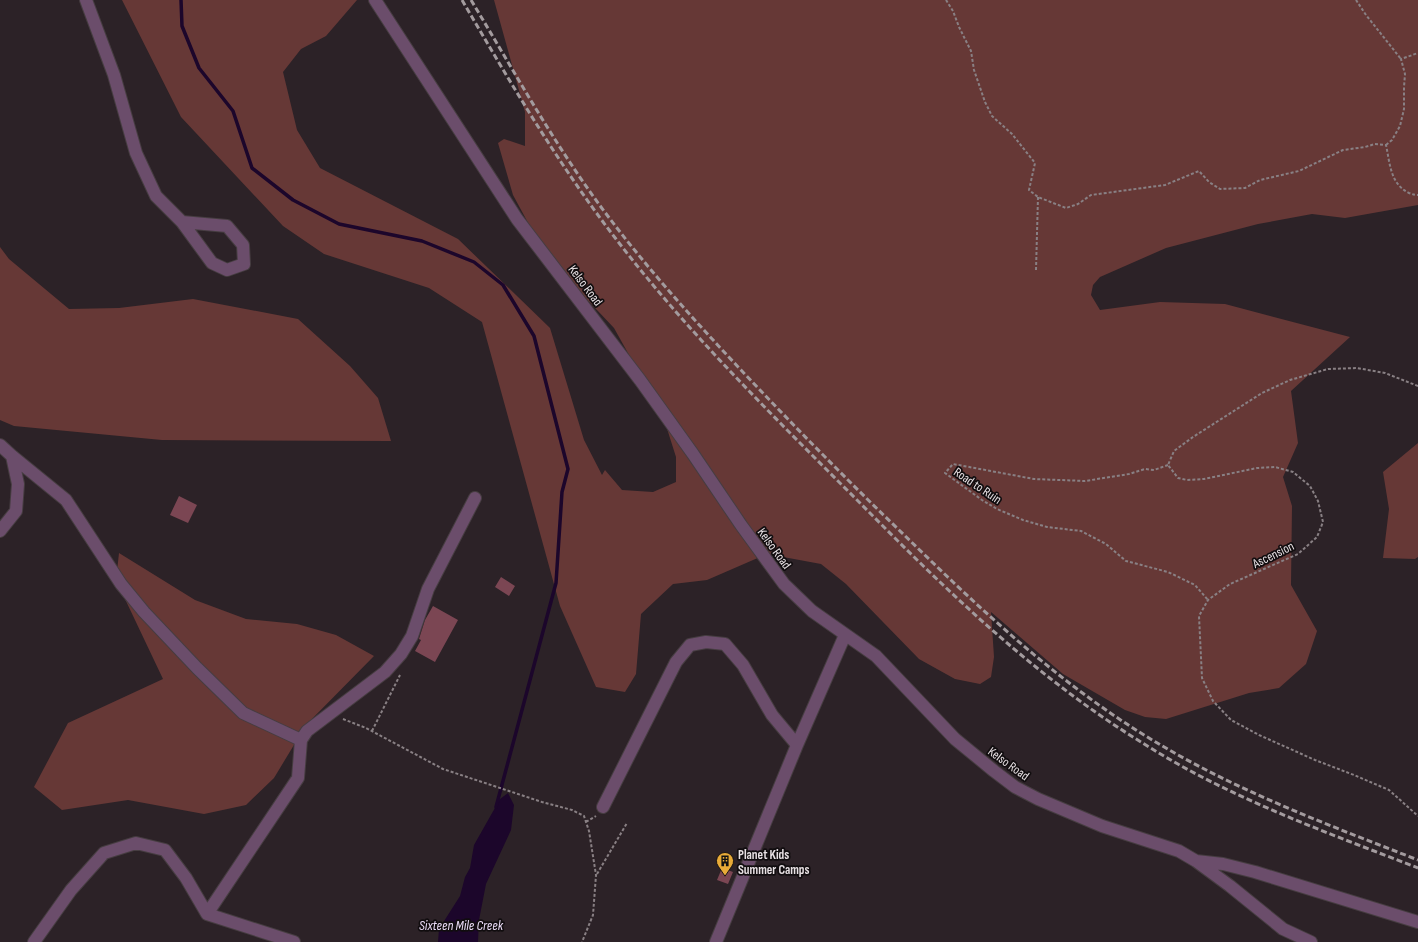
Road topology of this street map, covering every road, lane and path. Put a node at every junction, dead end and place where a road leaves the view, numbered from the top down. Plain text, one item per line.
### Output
1 (86, 0) edge
2 (374, 0) edge
3 (946, 0) edge
4 (1356, 0) edge
5 (1418, 53) edge
6 (1401, 59) junction
7 (1386, 145) junction
8 (1418, 195) edge
9 (1038, 197) junction
10 (182, 222) junction
11 (1036, 270) dead end
12 (1418, 386) edge
13 (0, 445) edge
14 (12, 456) junction
15 (1168, 465) junction
16 (475, 498) dead end
17 (0, 531) edge
18 (1208, 600) junction
19 (846, 634) junction
20 (403, 668) dead end
21 (329, 714) junction
22 (372, 731) junction
23 (301, 740) junction
24 (797, 746) junction
25 (603, 807) dead end
26 (1418, 816) edge
27 (627, 823) dead end
28 (1196, 861) junction
29 (596, 875) junction
30 (207, 914) junction
31 (1418, 922) edge
32 (34, 942) edge
33 (294, 942) edge
34 (582, 942) edge
35 (716, 942) edge
36 (1311, 942) edge

1 - 10 street
2 - 19 street, Kelso Road
3 - 9 path
4 - 6 path
5 - 6 path
6 - 7 path
7 - 8 path
7 - 9 path
9 - 11 path
10 - 10 street
12 - 15 path
13 - 14 street
14 - 17 street
14 - 23 street
15 - 18 path, Ascension
15 - 18 path, Road to Ruin
16 - 21 street
18 - 26 path, Ascension
19 - 24 street
19 - 28 street, Kelso Road
20 - 22 path
21 - 22 path
21 - 23 street
22 - 29 path
23 - 30 street
24 - 25 street
24 - 35 street
27 - 29 path
28 - 31 street
28 - 36 street, Kelso Road
29 - 34 path
30 - 32 street
30 - 33 street

